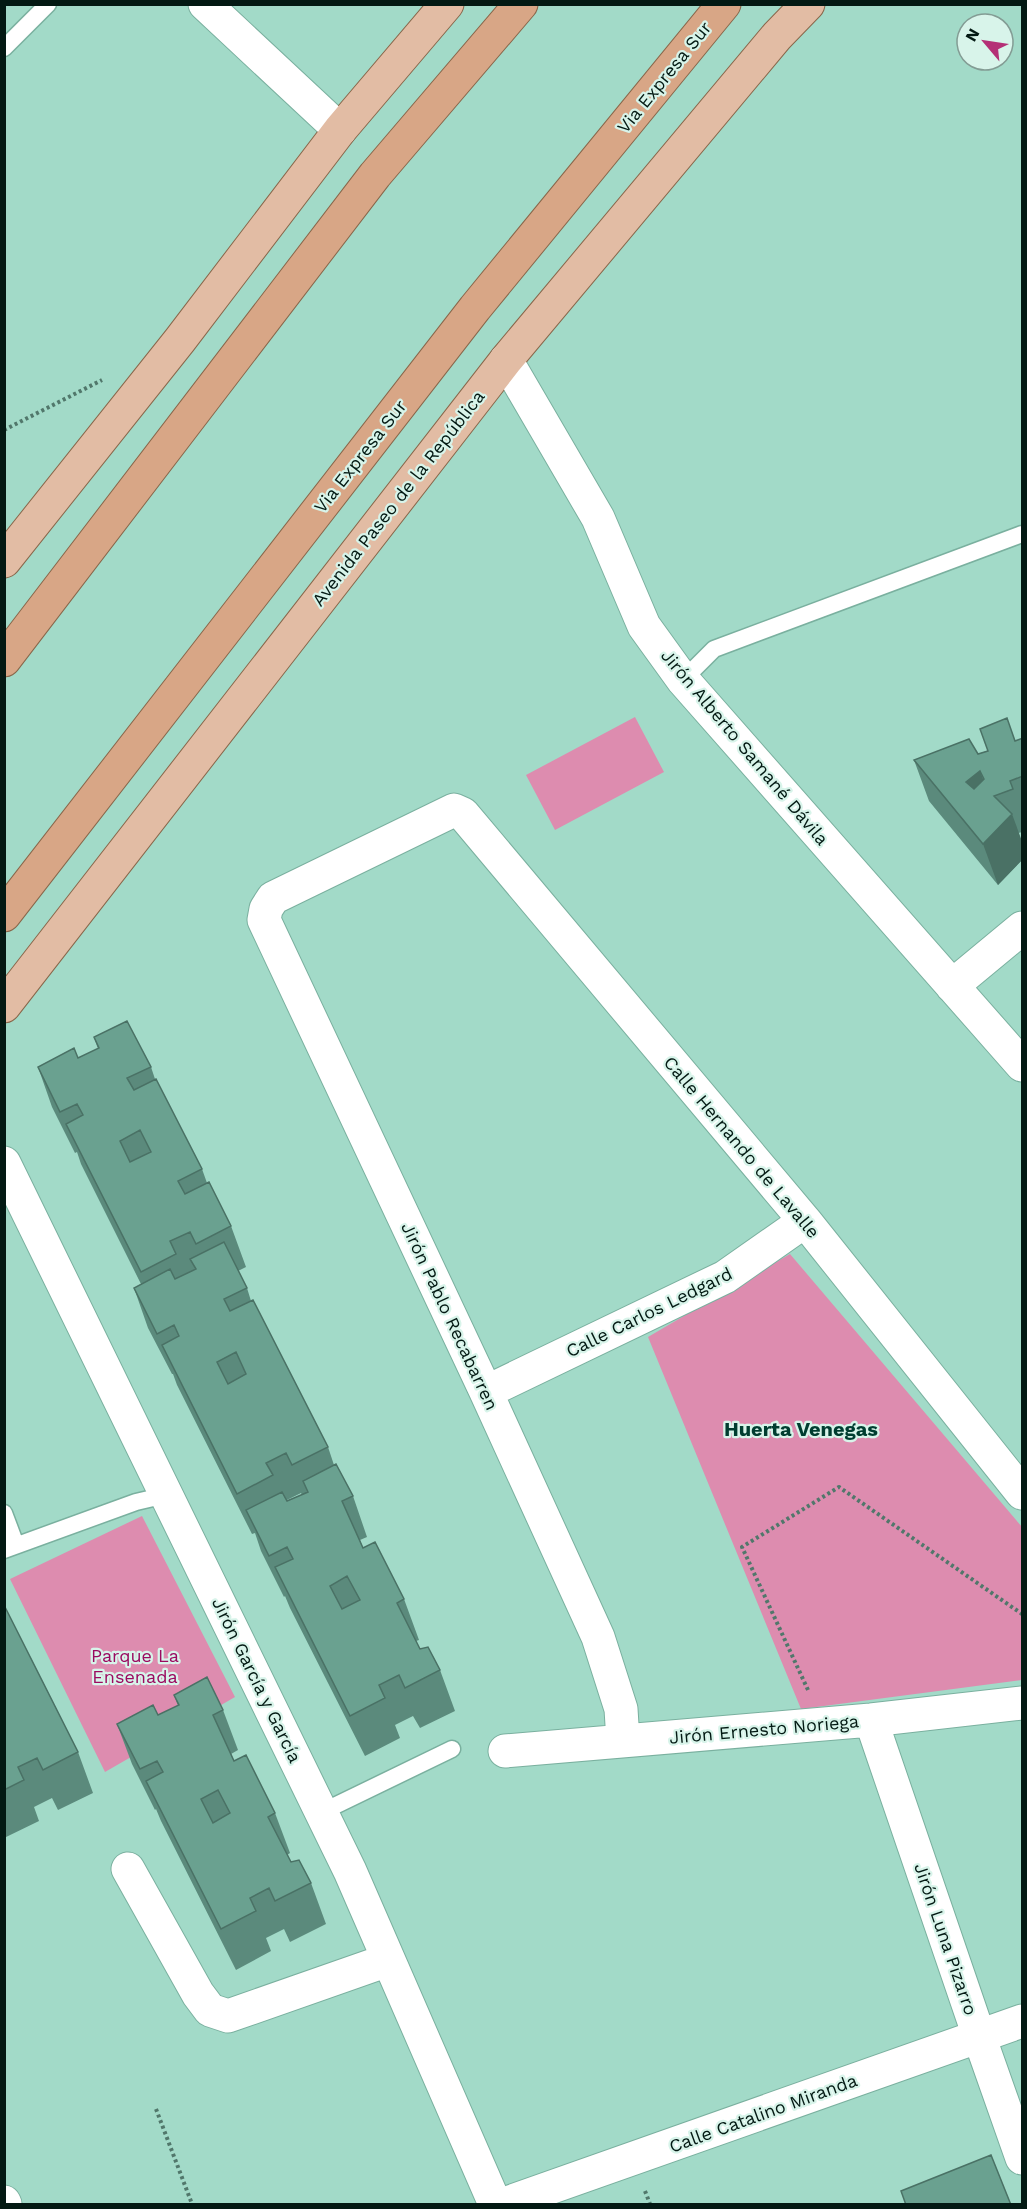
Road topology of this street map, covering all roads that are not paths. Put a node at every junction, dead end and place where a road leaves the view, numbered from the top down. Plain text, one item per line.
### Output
1 (48, 4) edge
2 (205, 4) edge
3 (447, 4) edge
4 (521, 4) edge
5 (724, 4) edge
6 (808, 4) edge
7 (4, 48) edge
8 (340, 130) junction
9 (506, 360) junction
10 (1023, 534) edge
11 (4, 561) edge
12 (4, 660) edge
13 (683, 680) junction
14 (273, 898) joint
15 (4, 915) edge
16 (1023, 928) edge
17 (952, 986) junction
18 (4, 1006) edge
19 (1023, 1065) edge
20 (4, 1163) edge
21 (805, 1221) junction
22 (486, 1392) junction
23 (1023, 1493) edge
24 (166, 1495) junction
25 (4, 1514) edge
26 (10, 1548) edge
27 (1023, 1703) edge
28 (871, 1720) junction
29 (623, 1741) junction
30 (452, 1749) dead end
31 (505, 1751) dead end
32 (322, 1812) junction
33 (128, 1869) dead end
34 (388, 1960) junction
35 (1023, 2021) edge
36 (979, 2036) junction
37 (1023, 2158) edge
38 (495, 2205) edge
39 (504, 2205) edge

1 - 7 lane
2 - 8 street
3 - 8 main road
4 - 12 highway
5 - 15 highway, Via Expresa Sur
6 - 9 main road, Avenida Paseo de la República
8 - 11 main road
9 - 13 street, Jirón Alberto Samané Dávila
9 - 18 main road, Avenida Paseo de la República
10 - 13 lane
13 - 17 street, Jirón Alberto Samané Dávila
14 - 21 street, Calle Hernando de Lavalle
14 - 22 street, Jirón Pablo Recabarren
16 - 17 street
17 - 19 street, Jirón Alberto Samané Dávila
20 - 24 street, Jirón García y García
21 - 22 street, Calle Carlos Ledgard
21 - 23 street, Calle Hernando de Lavalle
22 - 29 street, Jirón Pablo Recabarren
24 - 26 lane
24 - 32 street, Jirón García y García
25 - 26 lane
27 - 28 street, Jirón Ernesto Noriega
28 - 29 street, Jirón Ernesto Noriega
28 - 36 street, Jirón Luna Pizarro
29 - 31 street, Jirón Ernesto Noriega
30 - 32 lane
32 - 34 street, Jirón García y García
33 - 34 street
34 - 38 street, Jirón García y García
35 - 36 street, Calle Catalino Miranda
36 - 37 street, Jirón Luna Pizarro
36 - 39 street, Calle Catalino Miranda

